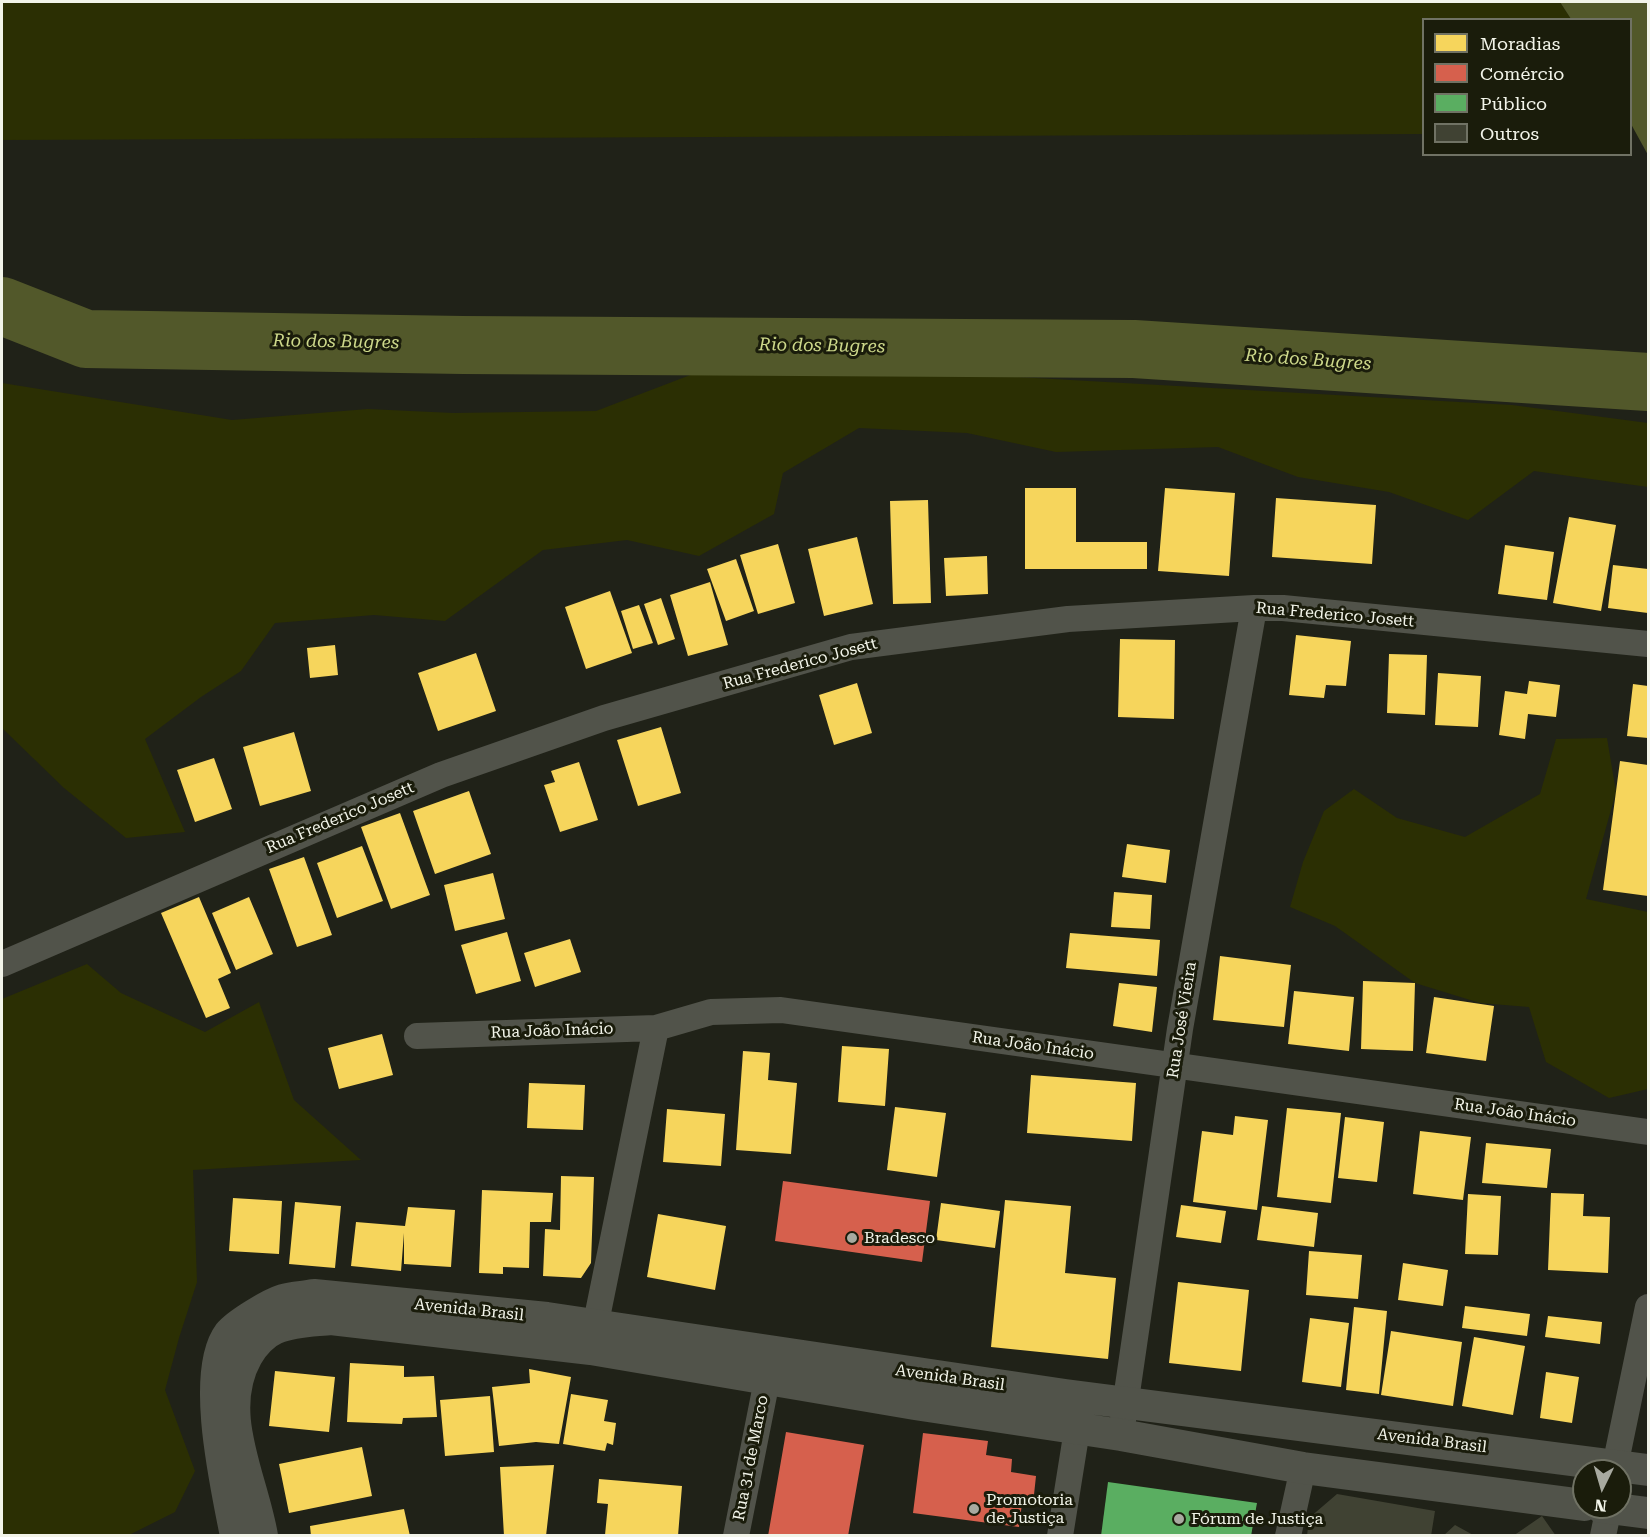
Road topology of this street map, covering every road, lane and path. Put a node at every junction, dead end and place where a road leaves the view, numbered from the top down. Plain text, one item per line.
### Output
1 (1254, 608) junction
2 (1648, 644) edge
3 (2, 964) edge
4 (656, 1028) junction
5 (417, 1036) dead end
6 (1174, 1066) junction
7 (1648, 1132) edge
8 (1648, 1307) edge
9 (593, 1337) junction
10 (767, 1380) junction
11 (1082, 1397) junction
12 (1125, 1402) junction
13 (1078, 1430) junction
14 (1121, 1435) junction
15 (1617, 1459) edge
16 (1572, 1462) edge
17 (1303, 1468) junction
18 (1632, 1469) edge
19 (1648, 1470) edge
20 (1572, 1508) edge
21 (1632, 1513) edge
22 (1648, 1513) edge
23 (236, 1536) edge
24 (262, 1536) edge
25 (736, 1536) edge
26 (1060, 1536) edge
27 (1288, 1536) edge

1 - 2 street, Rua Frederico Josett
1 - 3 street, Rua Frederico Josett
1 - 6 street, Rua José Vieira
4 - 5 street, Rua João Inácio
4 - 6 street, Rua João Inácio
4 - 9 street
6 - 7 street, Rua João Inácio
6 - 12 street, Rua José Vieira
8 - 15 street
9 - 10 street, Avenida Brasil
9 - 11 street, Avenida Brasil
9 - 23 street, Avenida Brasil
9 - 24 street, Avenida Brasil
10 - 13 street, Avenida Brasil
10 - 25 street, Rua 31 de Marco
11 - 12 street, Avenida Brasil
11 - 13 street
12 - 14 street, Rua José Vieira
12 - 16 street, Avenida Brasil
13 - 14 street, Avenida Brasil
13 - 26 street
14 - 17 street, Avenida Brasil
17 - 20 street, Avenida Brasil
17 - 27 street
18 - 19 street, Avenida Brasil
21 - 22 street, Avenida Brasil

